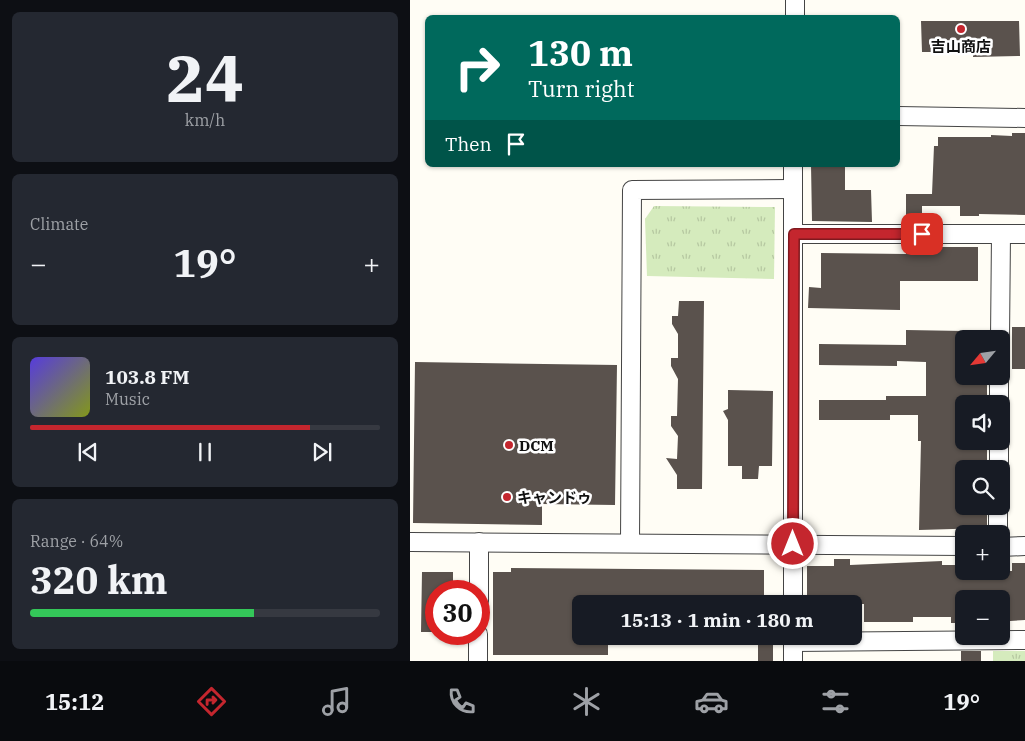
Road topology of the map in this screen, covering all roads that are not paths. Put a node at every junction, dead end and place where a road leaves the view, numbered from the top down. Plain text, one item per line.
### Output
1 (795, 0) edge
2 (795, 15) edge
3 (900, 116) edge
4 (1025, 118) edge
5 (793, 167) edge
6 (792, 189) junction
7 (794, 234) junction
8 (1001, 234) junction
9 (1025, 234) edge
10 (1000, 330) edge
11 (410, 542) edge
12 (479, 542) junction
13 (630, 543) junction
14 (793, 544) junction
15 (955, 546) edge
16 (1010, 546) edge
17 (1025, 546) edge
18 (479, 580) edge
19 (793, 595) edge
20 (862, 639) edge
21 (1025, 640) edge
22 (478, 645) edge
23 (793, 645) edge
24 (478, 661) edge
25 (793, 661) edge

1 - 2 street
3 - 4 street
5 - 6 street
6 - 7 street
6 - 13 street
7 - 8 street
7 - 14 street
8 - 9 street
8 - 10 street
11 - 12 street
12 - 13 street
12 - 18 street
13 - 14 street
14 - 15 street
14 - 19 street
16 - 17 street
20 - 21 street
22 - 24 street
23 - 25 street

